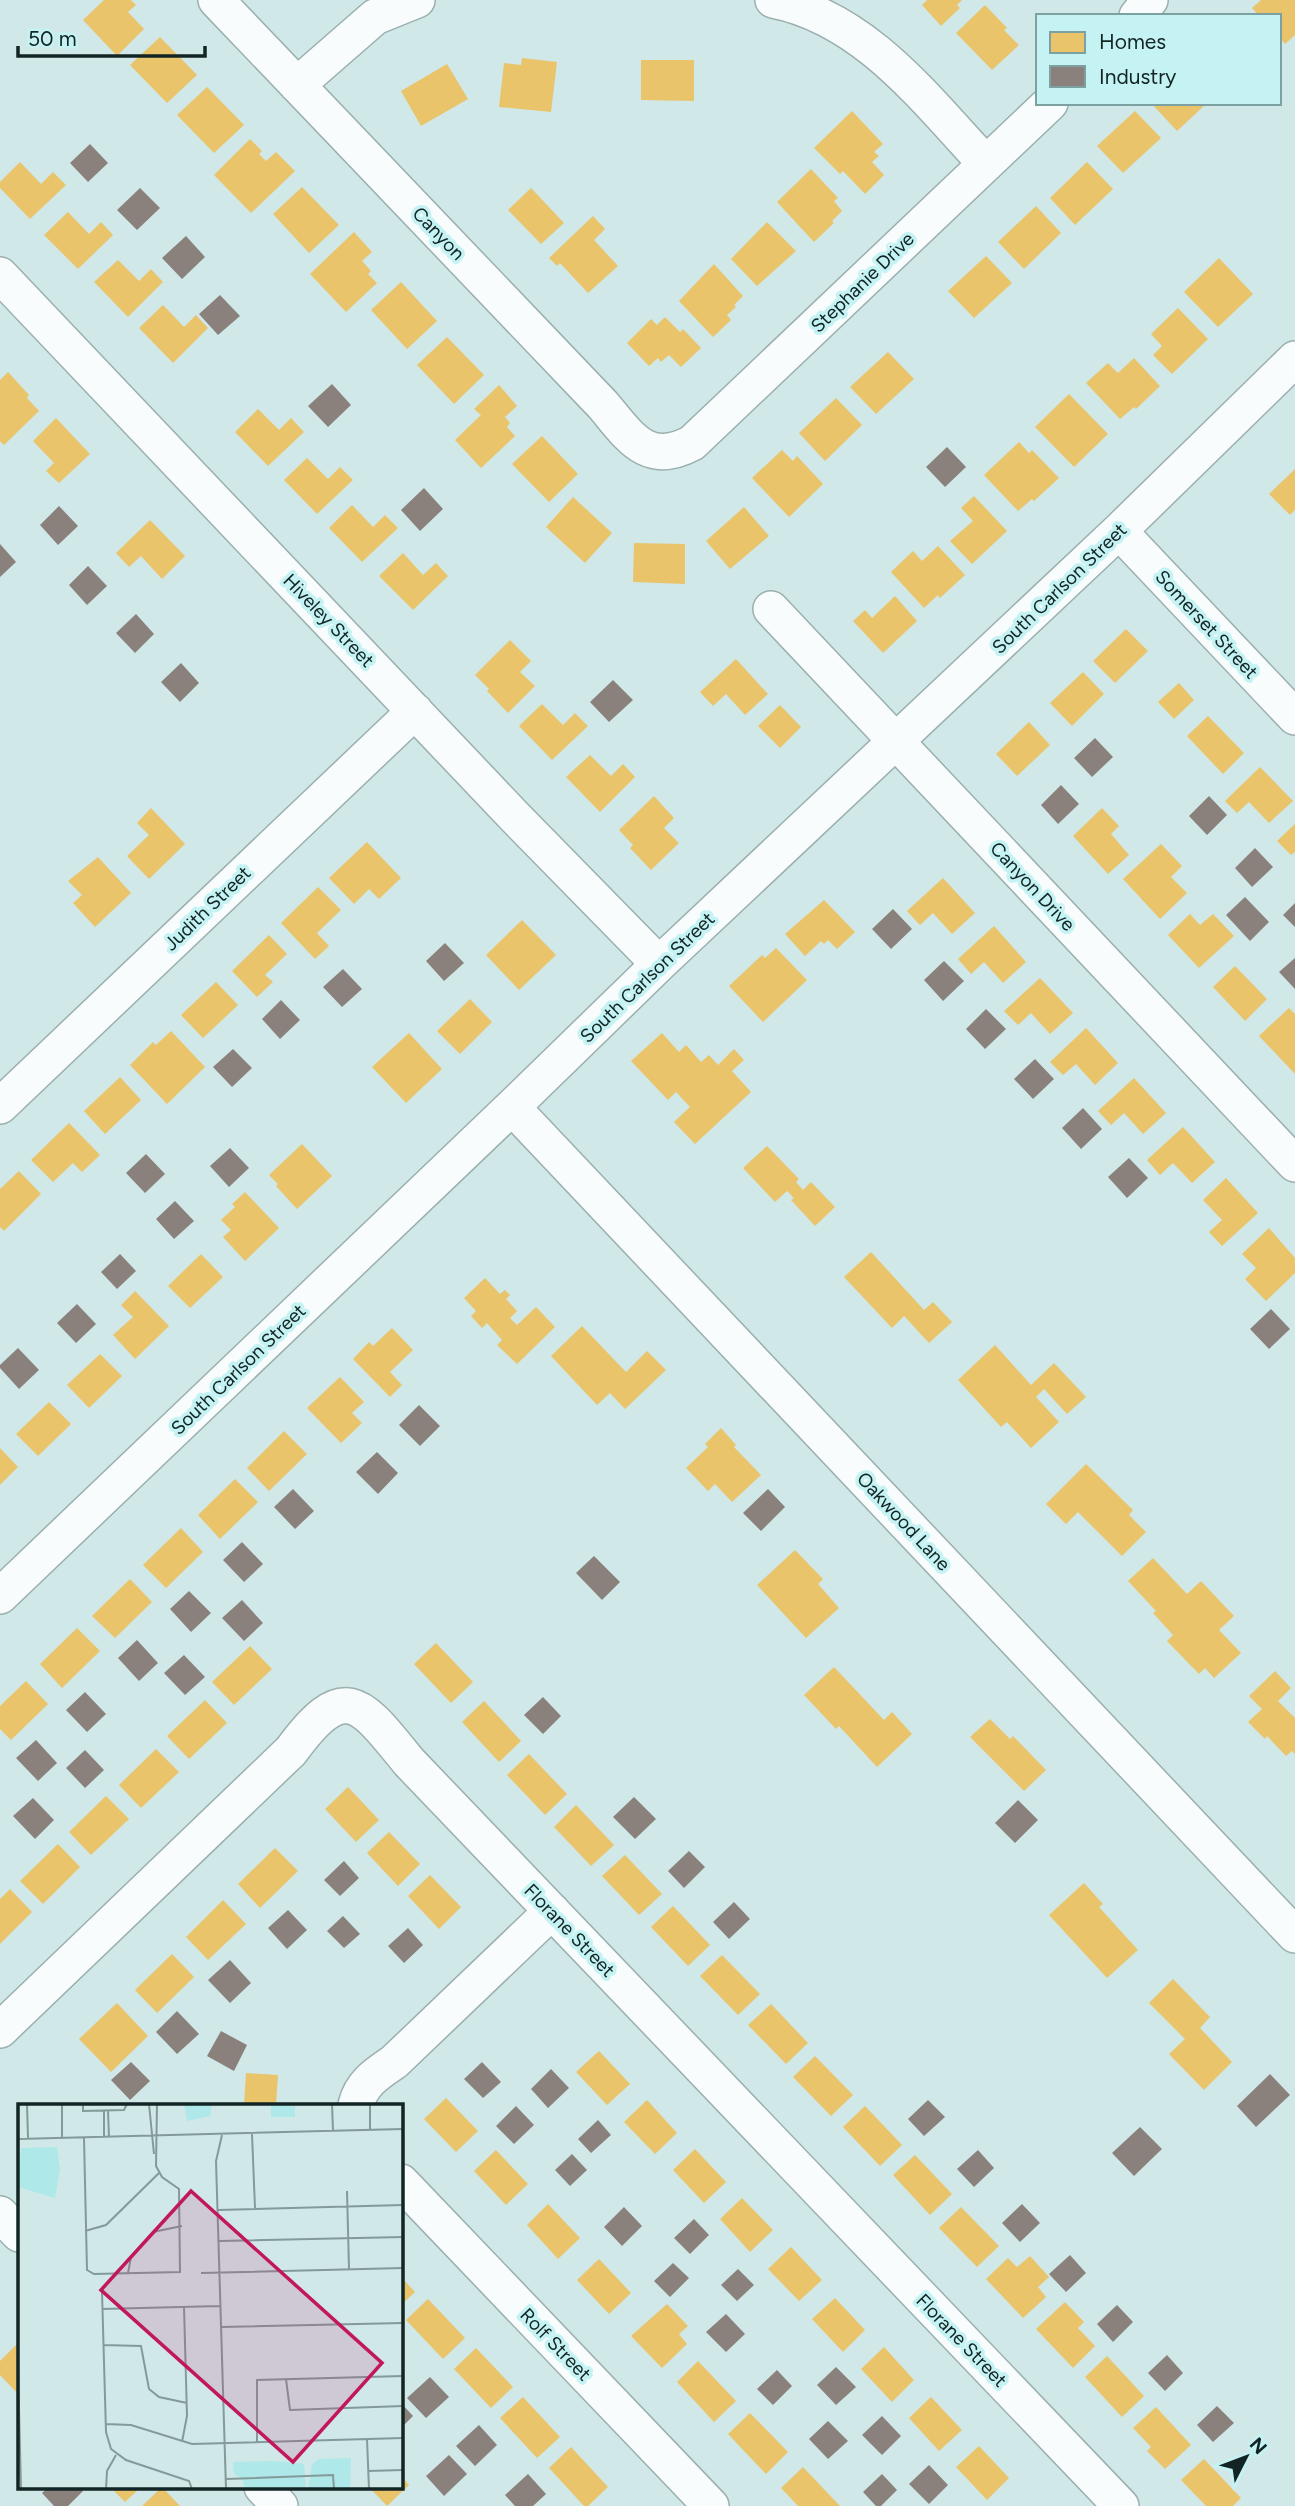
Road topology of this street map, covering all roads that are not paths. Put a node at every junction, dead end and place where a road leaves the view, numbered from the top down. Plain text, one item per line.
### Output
1 (216, 0) edge
2 (417, 0) edge
3 (773, 0) edge
4 (1150, 0) edge
5 (1139, 14) edge
6 (297, 85) junction
7 (1048, 105) edge
8 (986, 163) junction
9 (0, 275) edge
10 (1295, 359) edge
11 (668, 452) joint
12 (1119, 531) junction
13 (771, 610) dead end
14 (415, 711) junction
15 (1295, 717) edge
16 (897, 742) junction
17 (659, 964) junction
18 (0, 1106) edge
19 (512, 1107) junction
20 (1295, 1164) edge
21 (0, 1596) edge
22 (552, 1911) junction
23 (1295, 1935) edge
24 (0, 2030) edge
25 (356, 2104) edge
26 (402, 2183) edge
27 (0, 2214) edge
28 (18, 2233) edge
29 (263, 2488) edge
30 (280, 2506) edge
31 (711, 2506) edge
32 (1121, 2506) edge

1 - 6 street, Canyon
2 - 6 street
3 - 8 street
4 - 5 street
6 - 11 street, Canyon
7 - 8 street, Stephanie Drive
8 - 11 street, Stephanie Drive
9 - 14 street, Hiveley Street
10 - 12 street, South Carlson Street
12 - 15 street, Somerset Street
12 - 16 street, South Carlson Street
13 - 16 street, Canyon Drive
14 - 17 street, Hiveley Street
14 - 18 street, Judith Street
16 - 17 street, South Carlson Street
16 - 20 street, Canyon Drive
17 - 19 street, South Carlson Street
19 - 21 street, South Carlson Street
19 - 23 street, Oakwood Lane
22 - 24 street, Florane Street
22 - 25 street
22 - 32 street, Florane Street
26 - 31 street, Rolf Street
27 - 28 street
29 - 30 street

